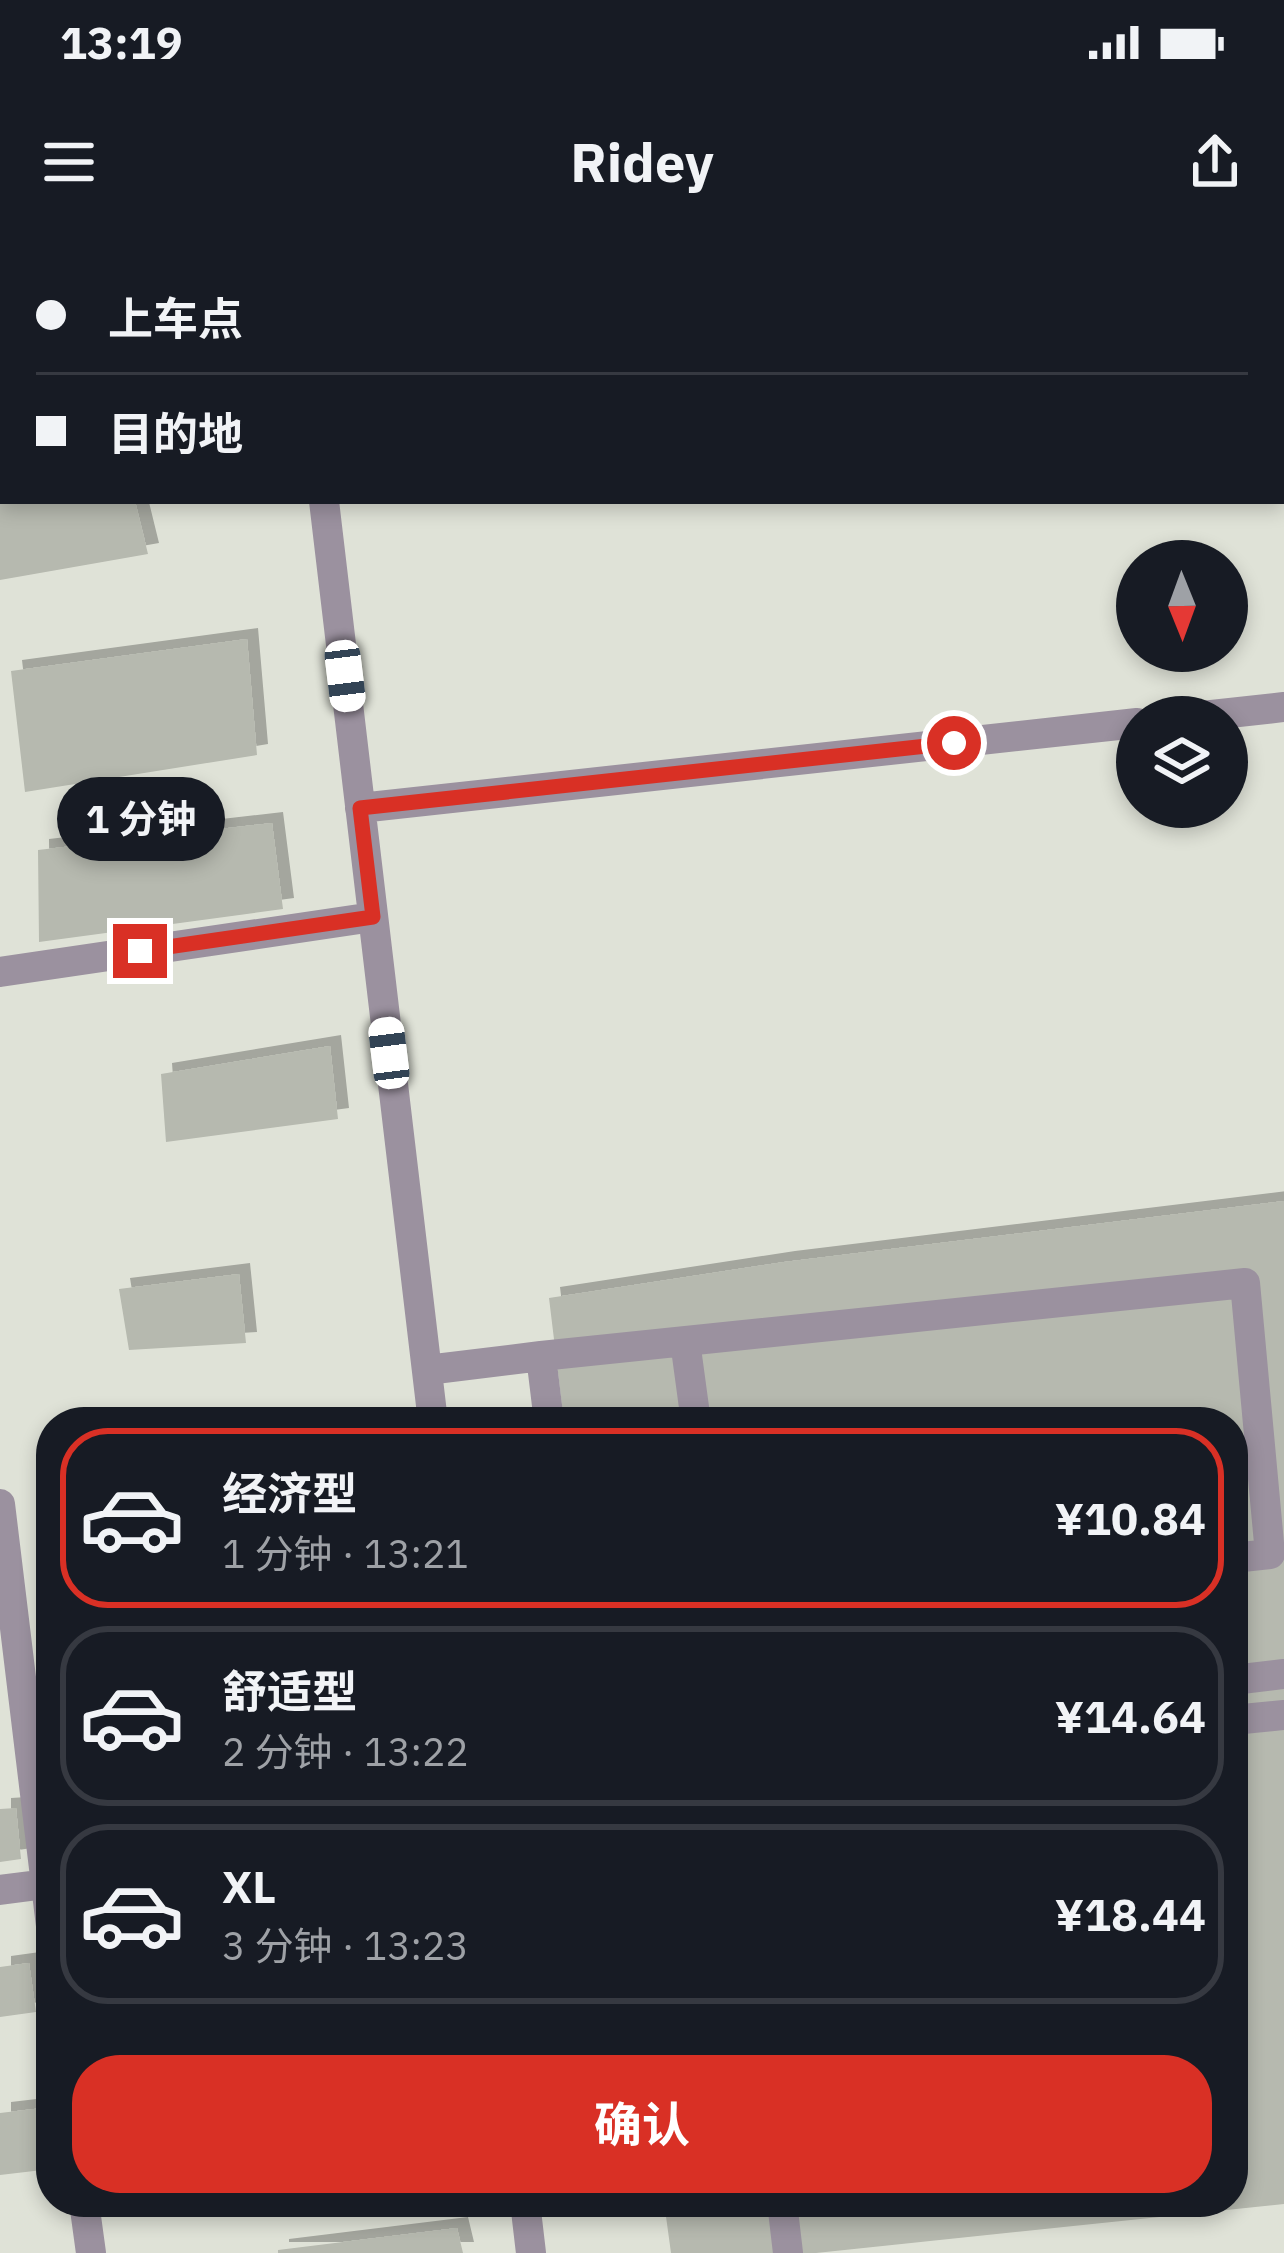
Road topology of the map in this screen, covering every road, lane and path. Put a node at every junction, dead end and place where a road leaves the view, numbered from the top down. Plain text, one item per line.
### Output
1 (324, 504) edge
2 (1284, 707) edge
3 (1248, 711) edge
4 (1116, 725) edge
5 (360, 808) junction
6 (373, 917) junction
7 (0, 972) edge
8 (685, 1341) junction
9 (541, 1356) junction
10 (427, 1370) junction
11 (431, 1407) edge
12 (547, 1407) edge
13 (694, 1407) edge
14 (0, 1504) edge
15 (1248, 1556) edge
16 (1284, 1674) edge
17 (1248, 1678) edge
18 (1284, 1715) edge
19 (1248, 1719) edge
20 (36, 1801) edge
21 (36, 1885) edge
22 (0, 1890) edge
23 (86, 2217) edge
24 (527, 2217) edge
25 (784, 2217) edge
26 (91, 2253) edge
27 (531, 2253) edge
28 (788, 2253) edge

1 - 5 street
2 - 3 street
4 - 5 street
5 - 6 street
6 - 7 street
6 - 10 street
8 - 9 street
8 - 13 street
8 - 15 street
9 - 10 street
9 - 12 street
10 - 11 street
14 - 20 street
16 - 17 street
18 - 19 street
21 - 22 street
23 - 26 street
24 - 27 street
25 - 28 street

